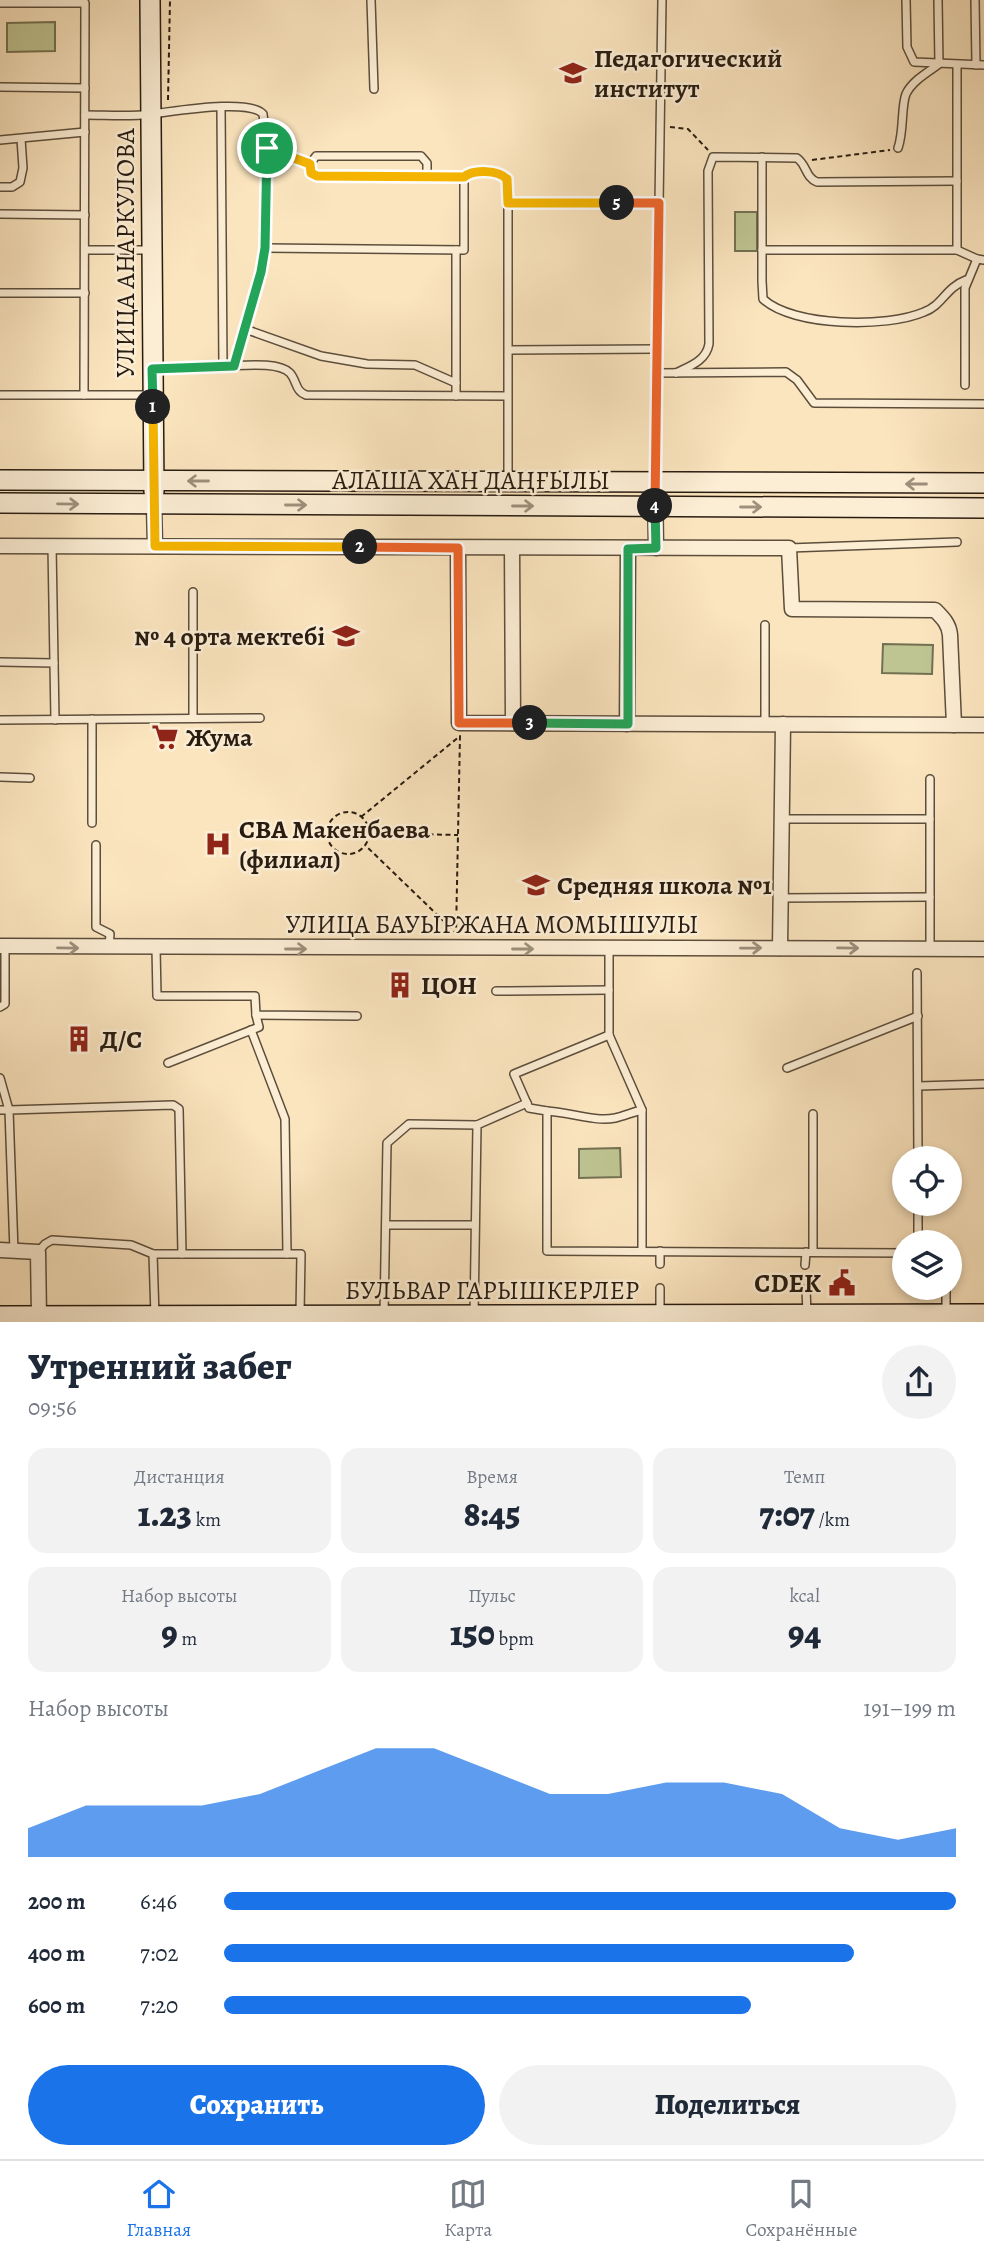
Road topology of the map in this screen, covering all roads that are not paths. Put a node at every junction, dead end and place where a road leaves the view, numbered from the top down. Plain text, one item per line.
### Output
1 (150, 0) edge
2 (370, 0) edge
3 (662, 0) edge
4 (906, 0) edge
5 (938, 0) edge
6 (975, 0) edge
7 (0, 3) edge
8 (939, 64) junction
9 (957, 65) junction
10 (980, 65) edge
11 (0, 87) edge
12 (85, 88) junction
13 (374, 89) dead end
14 (221, 108) junction
15 (160, 112) junction
16 (85, 115) junction
17 (85, 132) junction
18 (21, 139) junction
19 (0, 140) edge
20 (267, 148) junction
21 (898, 149) road end
22 (762, 157) junction
23 (310, 164) junction
24 (427, 177) junction
25 (464, 177) junction
26 (957, 181) junction
27 (0, 187) edge
28 (508, 203) junction
29 (659, 203) junction
30 (0, 214) edge
31 (85, 215) junction
32 (265, 248) junction
33 (85, 250) junction
34 (152, 250) junction
35 (456, 250) junction
36 (762, 250) junction
37 (957, 250) junction
38 (980, 259) edge
39 (966, 281) junction
40 (0, 293) edge
41 (85, 293) junction
42 (245, 329) junction
43 (656, 349) junction
44 (509, 350) junction
45 (223, 366) junction
46 (234, 366) junction
47 (152, 369) junction
48 (656, 373) junction
49 (676, 373) junction
50 (456, 383) junction
51 (965, 385) dead end
52 (0, 395) edge
53 (84, 395) junction
54 (152, 395) junction
55 (456, 396) junction
56 (507, 396) junction
57 (984, 404) edge
58 (0, 480) edge
59 (153, 481) junction
60 (508, 483) junction
61 (655, 484) junction
62 (984, 484) edge
63 (0, 503) edge
64 (153, 505) junction
65 (655, 506) junction
66 (984, 508) edge
67 (957, 542) dead end
68 (0, 546) edge
69 (52, 546) junction
70 (155, 546) junction
71 (458, 548) junction
72 (512, 548) junction
73 (656, 548) junction
74 (789, 548) junction
75 (628, 549) junction
76 (193, 592) dead end
77 (765, 625) dead end
78 (0, 662) edge
79 (54, 663) junction
80 (193, 718) junction
81 (260, 718) dead end
82 (92, 719) junction
83 (0, 720) edge
84 (55, 720) junction
85 (513, 723) junction
86 (628, 724) junction
87 (765, 724) junction
88 (783, 724) junction
89 (954, 725) junction
90 (984, 725) edge
91 (0, 777) edge
92 (30, 778) dead end
93 (930, 779) dead end
94 (782, 818) junction
95 (930, 819) junction
96 (92, 822) dead end
97 (96, 845) dead end
98 (930, 897) junction
99 (781, 898) junction
100 (3, 946) edge
101 (109, 948) junction
102 (156, 948) junction
103 (780, 948) junction
104 (930, 949) junction
105 (984, 949) edge
106 (609, 950) junction
107 (918, 973) dead end
108 (610, 990) junction
109 (496, 991) dead end
110 (0, 1007) edge
111 (256, 1015) junction
112 (357, 1016) dead end
113 (918, 1016) junction
114 (251, 1030) junction
115 (609, 1035) junction
116 (167, 1063) dead end
117 (787, 1068) dead end
118 (0, 1078) edge
119 (984, 1084) edge
120 (919, 1086) junction
121 (527, 1103) junction
122 (0, 1110) edge
123 (9, 1110) junction
124 (642, 1110) junction
125 (547, 1111) junction
126 (813, 1114) dead end
127 (477, 1125) junction
128 (918, 1146) edge
129 (386, 1225) junction
130 (475, 1225) junction
131 (7, 1251) edge
132 (642, 1251) junction
133 (660, 1251) junction
134 (38, 1252) junction
135 (810, 1252) junction
136 (892, 1253) edge
137 (153, 1254) junction
138 (182, 1254) junction
139 (288, 1254) junction
140 (660, 1264) dead end
141 (805, 1265) dead end
142 (660, 1288) dead end
143 (806, 1289) dead end
144 (946, 1300) edge
145 (947, 1314) junction
146 (984, 1314) edge
147 (660, 1315) junction
148 (807, 1315) junction
149 (0, 1316) edge
150 (155, 1316) junction
151 (300, 1316) junction
152 (384, 1316) junction
153 (474, 1316) junction
154 (39, 1317) junction

1 - 15 main road, УЛИЦА АНАРКУЛОВА
2 - 13 lane
3 - 29 lane
4 - 8 lane
5 - 8 lane
6 - 10 lane
7 - 12 lane
8 - 9 lane
8 - 21 lane
9 - 10 lane
9 - 26 lane
11 - 12 lane
12 - 16 lane
14 - 15 lane
14 - 20 lane
14 - 45 lane
15 - 16 lane
15 - 34 main road, УЛИЦА АНАРКУЛОВА
16 - 17 lane
17 - 18 lane
17 - 31 lane
18 - 19 lane
18 - 27 lane
20 - 23 lane
20 - 32 lane
22 - 26 lane
22 - 36 lane
22 - 49 lane
23 - 24 lane
23 - 24 lane
24 - 25 lane
25 - 28 lane
25 - 35 lane
26 - 37 lane
28 - 29 lane
28 - 44 lane
29 - 43 lane
30 - 31 lane
31 - 33 lane
32 - 35 lane
32 - 42 lane
33 - 34 lane
33 - 41 lane
34 - 47 main road, УЛИЦА АНАРКУЛОВА
35 - 50 lane
36 - 37 lane
36 - 39 lane
37 - 38 lane
38 - 39 lane
39 - 51 lane
40 - 41 lane
41 - 53 lane
42 - 46 lane
42 - 50 lane
43 - 44 lane
43 - 48 lane
44 - 56 lane
45 - 46 lane
45 - 47 lane
46 - 55 lane
47 - 54 main road, УЛИЦА АНАРКУЛОВА
48 - 49 lane
48 - 61 lane
49 - 57 lane
50 - 55 lane
52 - 53 lane
53 - 54 lane
54 - 59 main road, УЛИЦА АНАРКУЛОВА
55 - 56 lane
56 - 60 lane
58 - 59 main road, АЛАША ХАН ДАҢҒЫЛЫ
60 -> 59 main road, АЛАША ХАН ДАҢҒЫЛЫ
59 - 64 main road, УЛИЦА АНАРКУЛОВА
60 - 61 main road, АЛАША ХАН ДАҢҒЫЛЫ
62 -> 61 main road, АЛАША ХАН ДАҢҒЫЛЫ
61 - 65 street
63 -> 64 main road, АЛАША ХАН ДАҢҒЫЛЫ
64 -> 65 main road, АЛАША ХАН ДАҢҒЫЛЫ
64 - 70 street
65 -> 66 main road, АЛАША ХАН ДАҢҒЫЛЫ
65 - 73 street
67 - 74 lane
68 - 69 street
69 - 70 street
69 - 79 lane
70 - 71 street
71 - 72 street
71 - 85 street
72 - 75 street
72 - 85 street
73 - 74 street
73 - 75 street
74 - 89 street
75 - 86 street
76 - 80 lane
77 - 87 lane
78 - 79 lane
79 - 84 lane
80 - 81 lane
80 - 82 lane
82 - 84 lane
82 - 96 lane
83 - 84 lane
85 - 86 street
86 - 87 street
87 - 88 street
88 - 89 street
88 - 94 street
89 - 90 street
91 - 92 lane
93 - 95 lane
94 - 95 lane
94 - 99 street
95 - 98 lane
97 - 101 lane
98 - 99 lane
98 - 104 lane
99 - 103 street
100 -> 101 street, УЛИЦА БАУЫРЖАНА МОМЫШУЛЫ
100 - 110 lane
101 - 102 street, УЛИЦА БАУЫРЖАНА МОМЫШУЛЫ
102 -> 106 street, УЛИЦА БАУЫРЖАНА МОМЫШУЛЫ
102 - 111 lane
103 -> 104 street, УЛИЦА БАУЫРЖАНА МОМЫШУЛЫ
106 -> 103 street, УЛИЦА БАУЫРЖАНА МОМЫШУЛЫ
104 - 105 street, УЛИЦА БАУЫРЖАНА МОМЫШУЛЫ
106 - 108 lane
107 - 113 lane
108 - 109 lane
108 - 115 lane
111 - 112 lane
111 - 114 lane
113 - 117 lane
113 - 120 lane
114 - 116 lane
114 - 139 lane
115 - 121 lane
115 - 124 lane
118 - 123 lane
119 - 120 lane
120 - 128 lane
121 - 125 lane
121 - 127 lane
122 - 123 lane
123 - 131 lane
123 - 138 lane
124 - 125 lane
124 - 132 lane
125 - 132 lane
126 - 135 lane
127 - 129 lane
127 - 130 lane
129 - 130 lane
129 - 152 lane
130 - 153 lane
131 - 134 street
132 - 133 lane
133 - 135 lane
133 - 140 lane
134 - 137 lane
134 - 154 street
135 - 136 lane
135 - 141 lane
137 - 138 lane
137 - 150 lane
138 - 139 lane
139 - 151 lane
142 - 147 lane
143 - 148 lane
144 - 145 lane
145 - 146 main road, БУЛЬВАР ГАРЫШКЕРЛЕР
145 - 148 main road, БУЛЬВАР ГАРЫШКЕРЛЕР
147 - 148 main road, БУЛЬВАР ГАРЫШКЕРЛЕР
147 - 153 main road, БУЛЬВАР ГАРЫШКЕРЛЕР
149 - 154 main road, БУЛЬВАР ГАРЫШКЕРЛЕР
150 - 151 main road, БУЛЬВАР ГАРЫШКЕРЛЕР
150 - 154 main road, БУЛЬВАР ГАРЫШКЕРЛЕР
151 - 152 main road, БУЛЬВАР ГАРЫШКЕРЛЕР
152 - 153 main road, БУЛЬВАР ГАРЫШКЕРЛЕР

